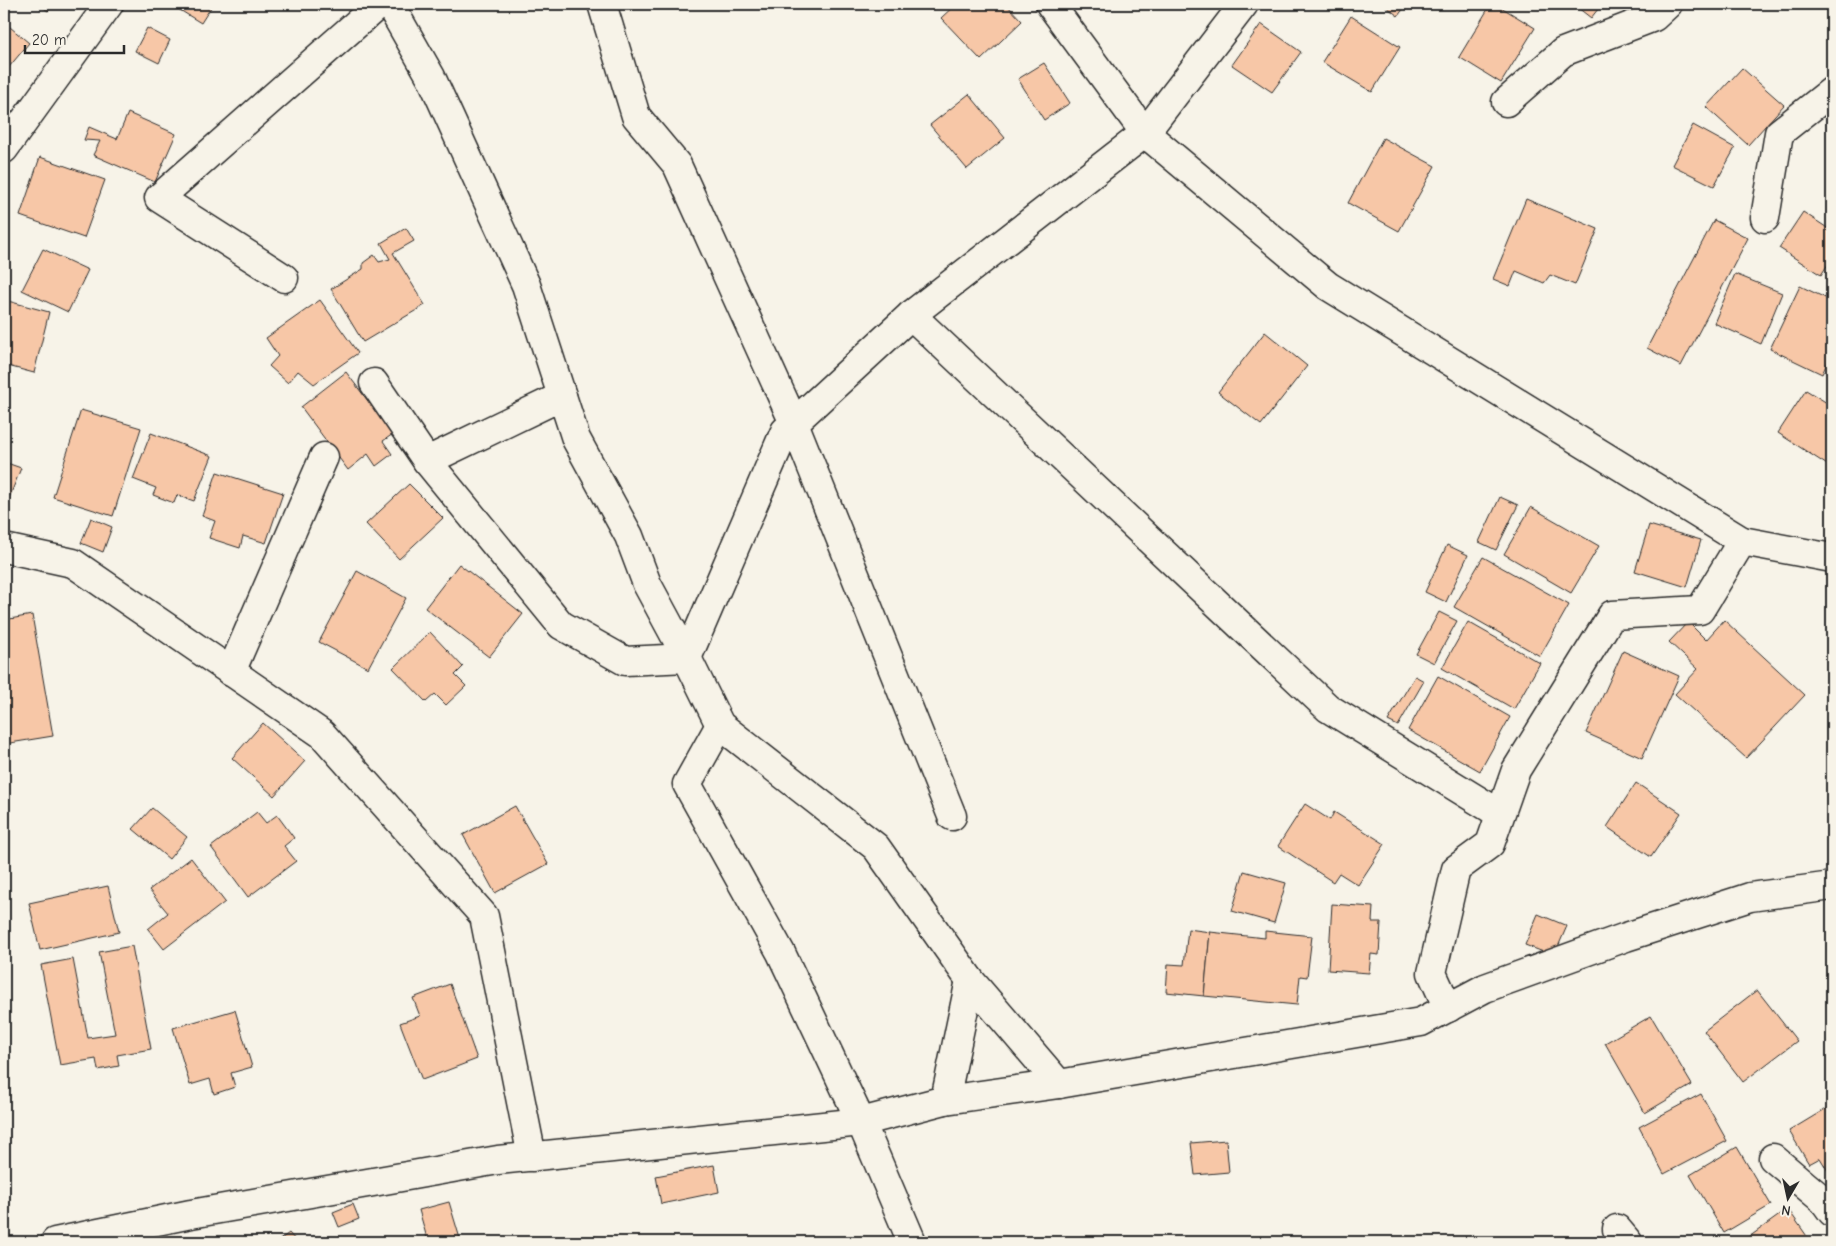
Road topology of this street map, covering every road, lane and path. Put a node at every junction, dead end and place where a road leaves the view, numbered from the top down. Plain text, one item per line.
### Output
1 (109, 4) edge
2 (379, 4) edge
3 (387, 4) edge
4 (602, 4) edge
5 (1050, 4) edge
6 (1244, 4) edge
7 (1668, 4) edge
8 (1832, 91) edge
9 (1506, 102) dead end
10 (1145, 133) junction
11 (4, 149) edge
12 (1765, 218) dead end
13 (284, 278) dead end
14 (912, 315) junction
15 (374, 383) dead end
16 (562, 396) junction
17 (794, 423) junction
18 (324, 457) dead end
19 (427, 462) junction
20 (1742, 541) junction
21 (4, 548) edge
22 (1832, 558) edge
23 (687, 658) junction
24 (232, 672) junction
25 (720, 725) junction
26 (1500, 814) junction
27 (952, 816) dead end
28 (1832, 886) edge
29 (970, 980) junction
30 (1448, 1008) junction
31 (1059, 1084) junction
32 (945, 1100) junction
33 (861, 1122) junction
34 (532, 1157) junction
35 (1773, 1158) dead end
36 (1832, 1212) edge
37 (55, 1242) edge
38 (912, 1242) edge

1 - 11 street
2 - 13 street
3 - 16 street
4 - 17 street
5 - 10 street
6 - 10 street
7 - 9 street
8 - 12 street
10 - 14 street
10 - 20 street
14 - 17 street
14 - 26 street
15 - 19 street
16 - 19 street
16 - 23 street
17 - 23 street
17 - 27 street
18 - 24 street
19 - 23 street
20 - 22 street
20 - 26 street
21 - 24 street
23 - 25 street
24 - 34 street
25 - 29 street
25 - 33 street
26 - 30 street
28 - 30 street
29 - 31 street
29 - 32 street
30 - 31 street
31 - 32 street
32 - 33 street
33 - 34 street
33 - 38 street
34 - 37 street
35 - 36 street

